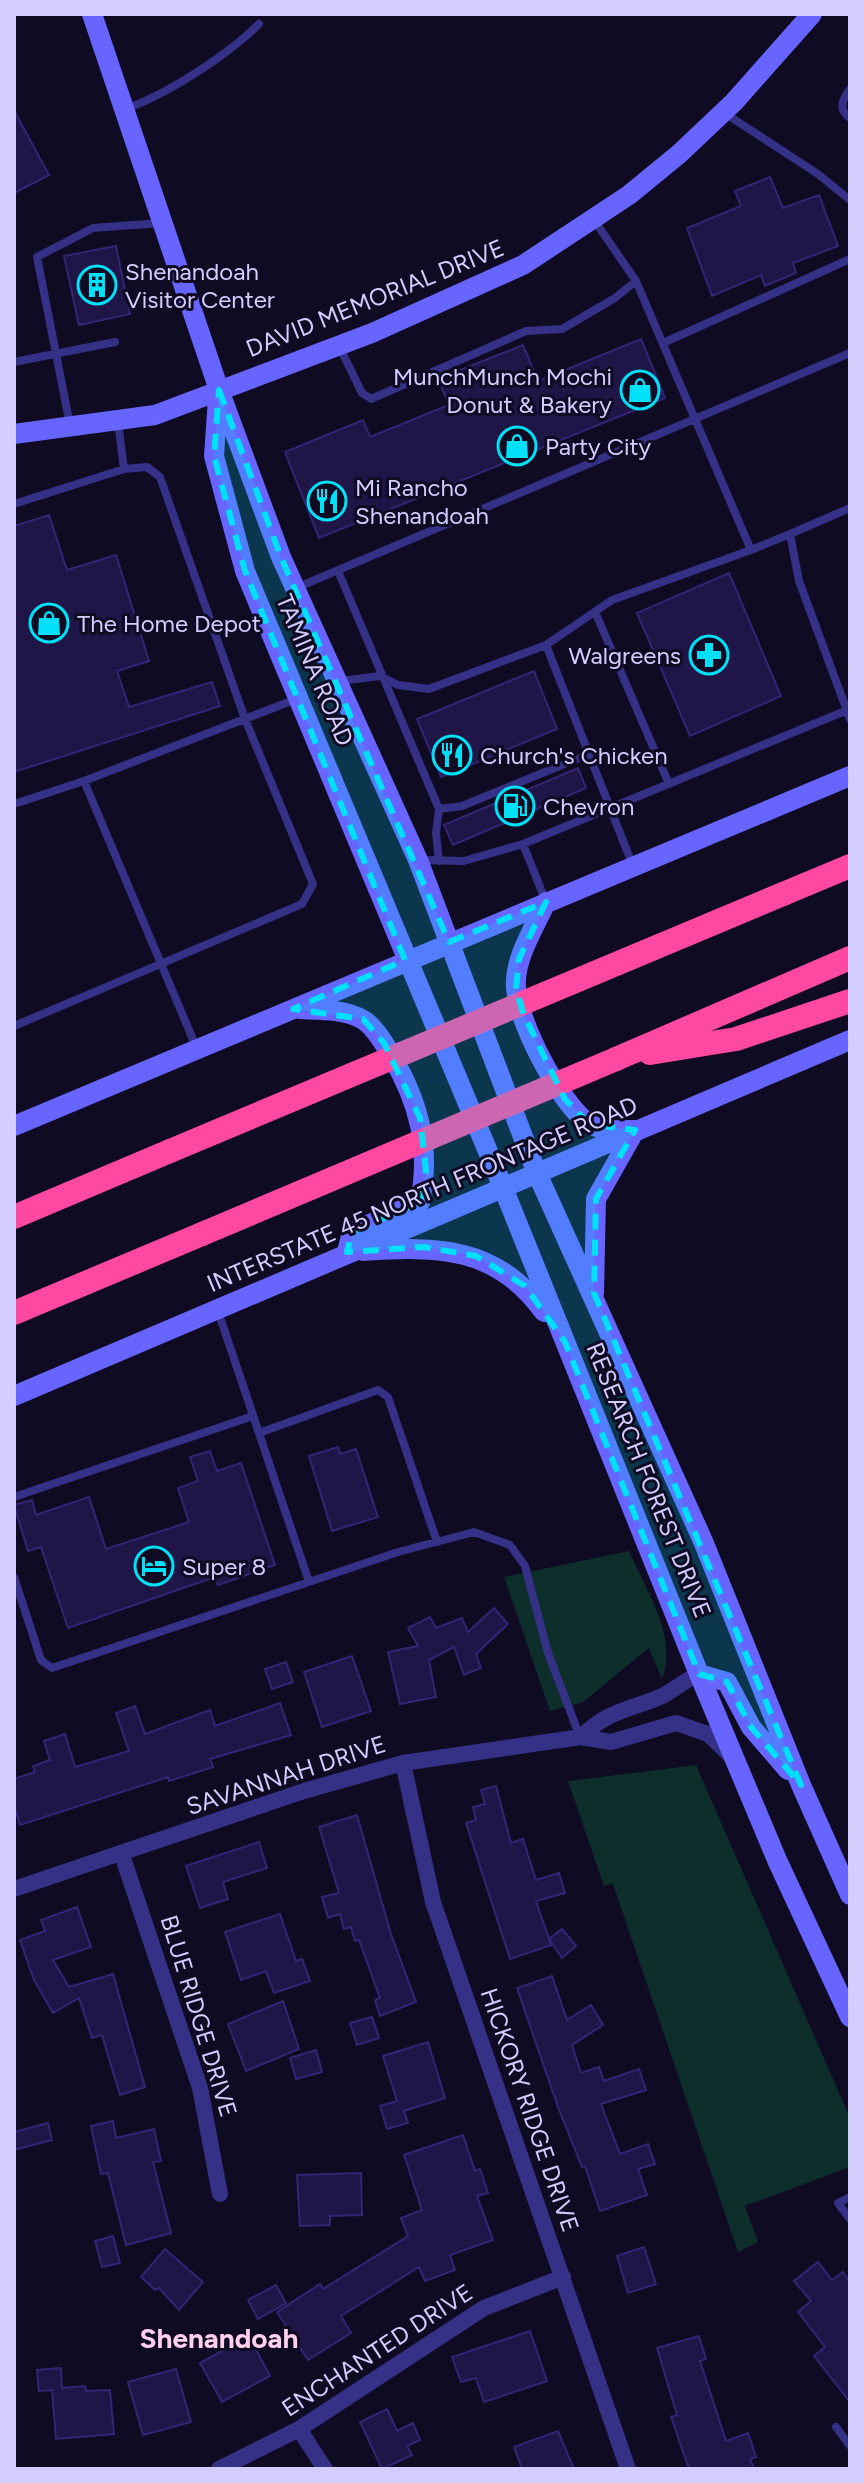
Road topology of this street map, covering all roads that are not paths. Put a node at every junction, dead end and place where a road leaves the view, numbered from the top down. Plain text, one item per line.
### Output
1 (92, 14) edge
2 (812, 14) edge
3 (259, 24) dead end
4 (850, 89) edge
5 (124, 110) junction
6 (723, 112) junction
7 (850, 118) edge
8 (850, 200) edge
9 (594, 220) junction
10 (162, 223) junction
11 (850, 259) edge
12 (636, 281) junction
13 (115, 342) dead end
14 (663, 343) junction
15 (339, 345) junction
16 (850, 353) edge
17 (55, 354) junction
18 (14, 362) edge
19 (219, 390) junction
20 (118, 420) junction
21 (694, 420) junction
22 (71, 426) junction
23 (14, 434) edge
24 (124, 469) junction
25 (14, 504) edge
26 (850, 508) edge
27 (790, 534) junction
28 (751, 550) junction
29 (338, 571) junction
30 (295, 589) junction
31 (596, 614) junction
32 (546, 645) junction
33 (380, 676) junction
34 (337, 682) junction
35 (299, 698) junction
36 (849, 713) edge
37 (245, 719) junction
38 (589, 754) junction
39 (850, 776) edge
40 (84, 781) junction
41 (669, 784) junction
42 (14, 804) edge
43 (439, 809) junction
44 (611, 809) junction
45 (523, 844) junction
46 (428, 860) junction
47 (634, 866) junction
48 (850, 866) edge
49 (546, 902) junction
50 (449, 942) junction
51 (850, 958) edge
52 (405, 960) junction
53 (160, 966) junction
54 (850, 1001) edge
55 (293, 1009) junction
56 (14, 1026) edge
57 (850, 1040) edge
58 (197, 1050) junction
59 (616, 1059) junction
60 (14, 1126) edge
61 (635, 1130) junction
62 (536, 1171) junction
63 (502, 1185) junction
64 (14, 1217) edge
65 (347, 1252) junction
66 (594, 1293) junction
67 (218, 1310) junction
68 (14, 1313) edge
69 (565, 1342) junction
70 (14, 1396) edge
71 (253, 1416) junction
72 (259, 1433) junction
73 (14, 1497) edge
74 (437, 1542) junction
75 (14, 1577) edge
76 (309, 1582) junction
77 (699, 1674) junction
78 (581, 1737) junction
79 (736, 1761) junction
80 (403, 1763) junction
81 (801, 1785) junction
82 (122, 1855) junction
83 (14, 1889) edge
84 (850, 1895) edge
85 (850, 2017) edge
86 (220, 2194) dead end
87 (850, 2197) edge
88 (850, 2219) edge
89 (563, 2277) junction
90 (836, 2427) dead end
91 (299, 2429) junction
92 (850, 2446) edge
93 (219, 2469) edge
94 (325, 2469) edge
95 (628, 2469) edge

1 - 5 main road, TAMINA ROAD
2 - 6 main road, DAVID MEMORIAL DRIVE
3 - 5 lane
4 - 7 lane
5 - 10 main road, TAMINA ROAD
6 - 8 lane
6 - 9 main road, DAVID MEMORIAL DRIVE
9 - 12 lane
9 - 15 main road, DAVID MEMORIAL DRIVE
10 - 17 lane
10 - 19 main road, TAMINA ROAD
11 - 14 lane
12 - 14 lane
12 - 15 lane
13 - 17 lane
14 - 21 lane
15 - 19 main road, DAVID MEMORIAL DRIVE
16 - 21 lane
17 - 18 lane
17 - 22 lane
19 - 20 main road, DAVID MEMORIAL DRIVE
19 - 30 main road, TAMINA ROAD
19 - 35 main road, TAMINA ROAD
20 - 22 main road, DAVID MEMORIAL DRIVE
20 - 24 lane
21 - 28 lane
21 - 29 lane
22 - 23 main road, DAVID MEMORIAL DRIVE
24 - 25 lane
24 - 37 lane
26 - 27 lane
27 - 28 lane
27 - 36 lane
28 - 31 lane
29 - 30 lane
29 - 33 lane
30 - 34 main road, TAMINA ROAD
31 - 32 lane
31 - 41 lane
32 - 33 lane
32 - 38 lane
33 - 34 lane
33 - 43 lane
34 - 46 main road, TAMINA ROAD
35 - 37 lane
35 - 52 main road, TAMINA ROAD
36 - 41 lane
37 - 40 lane
37 - 53 lane
38 - 43 lane
38 - 44 lane
39 - 47 main road
40 - 42 lane
40 - 53 lane
41 - 44 lane
43 - 46 lane
44 - 45 lane
44 - 47 lane
45 - 46 lane
45 - 49 lane
46 - 50 main road, TAMINA ROAD
47 - 49 main road
48 - 64 highway, bridge
49 - 50 main road
49 - 61 main road
50 - 52 main road
50 - 62 main road, RESEARCH FOREST DRIVE
51 - 59 highway
52 - 55 main road
52 - 63 main road, RESEARCH FOREST DRIVE
53 - 56 lane
53 - 58 lane
54 - 59 highway
55 - 58 main road
55 - 65 main road
57 - 61 main road, INTERSTATE 45 NORTH FRONTAGE ROAD
58 - 60 main road
59 - 68 highway, bridge
61 - 62 main road, INTERSTATE 45 NORTH FRONTAGE ROAD
61 - 66 main road
62 - 63 main road, INTERSTATE 45 NORTH FRONTAGE ROAD
62 - 66 main road, RESEARCH FOREST DRIVE
63 - 65 main road, INTERSTATE 45 NORTH FRONTAGE ROAD
63 - 69 main road, RESEARCH FOREST DRIVE
65 - 67 main road, INTERSTATE 45 NORTH FRONTAGE ROAD
65 - 69 main road
66 - 81 main road, RESEARCH FOREST DRIVE
67 - 70 main road, INTERSTATE 45 NORTH FRONTAGE ROAD
67 - 71 lane
69 - 77 main road, RESEARCH FOREST DRIVE
71 - 72 lane
71 - 73 lane
72 - 74 lane
72 - 76 lane
74 - 76 lane
74 - 78 lane
75 - 76 lane
77 - 78 street, SAVANNAH DRIVE
77 - 79 main road, RESEARCH FOREST DRIVE
77 - 81 main road
78 - 79 street, SAVANNAH DRIVE
78 - 80 street, SAVANNAH DRIVE
79 - 85 main road, RESEARCH FOREST DRIVE
80 - 82 street, SAVANNAH DRIVE
80 - 89 street, HICKORY RIDGE DRIVE
81 - 84 main road, RESEARCH FOREST DRIVE
82 - 83 street, SAVANNAH DRIVE
82 - 86 street, BLUE RIDGE DRIVE
87 - 88 lane
89 - 91 street, ENCHANTED DRIVE
89 - 95 street, HICKORY RIDGE DRIVE
90 - 92 lane
91 - 93 street, ENCHANTED DRIVE
91 - 94 street

